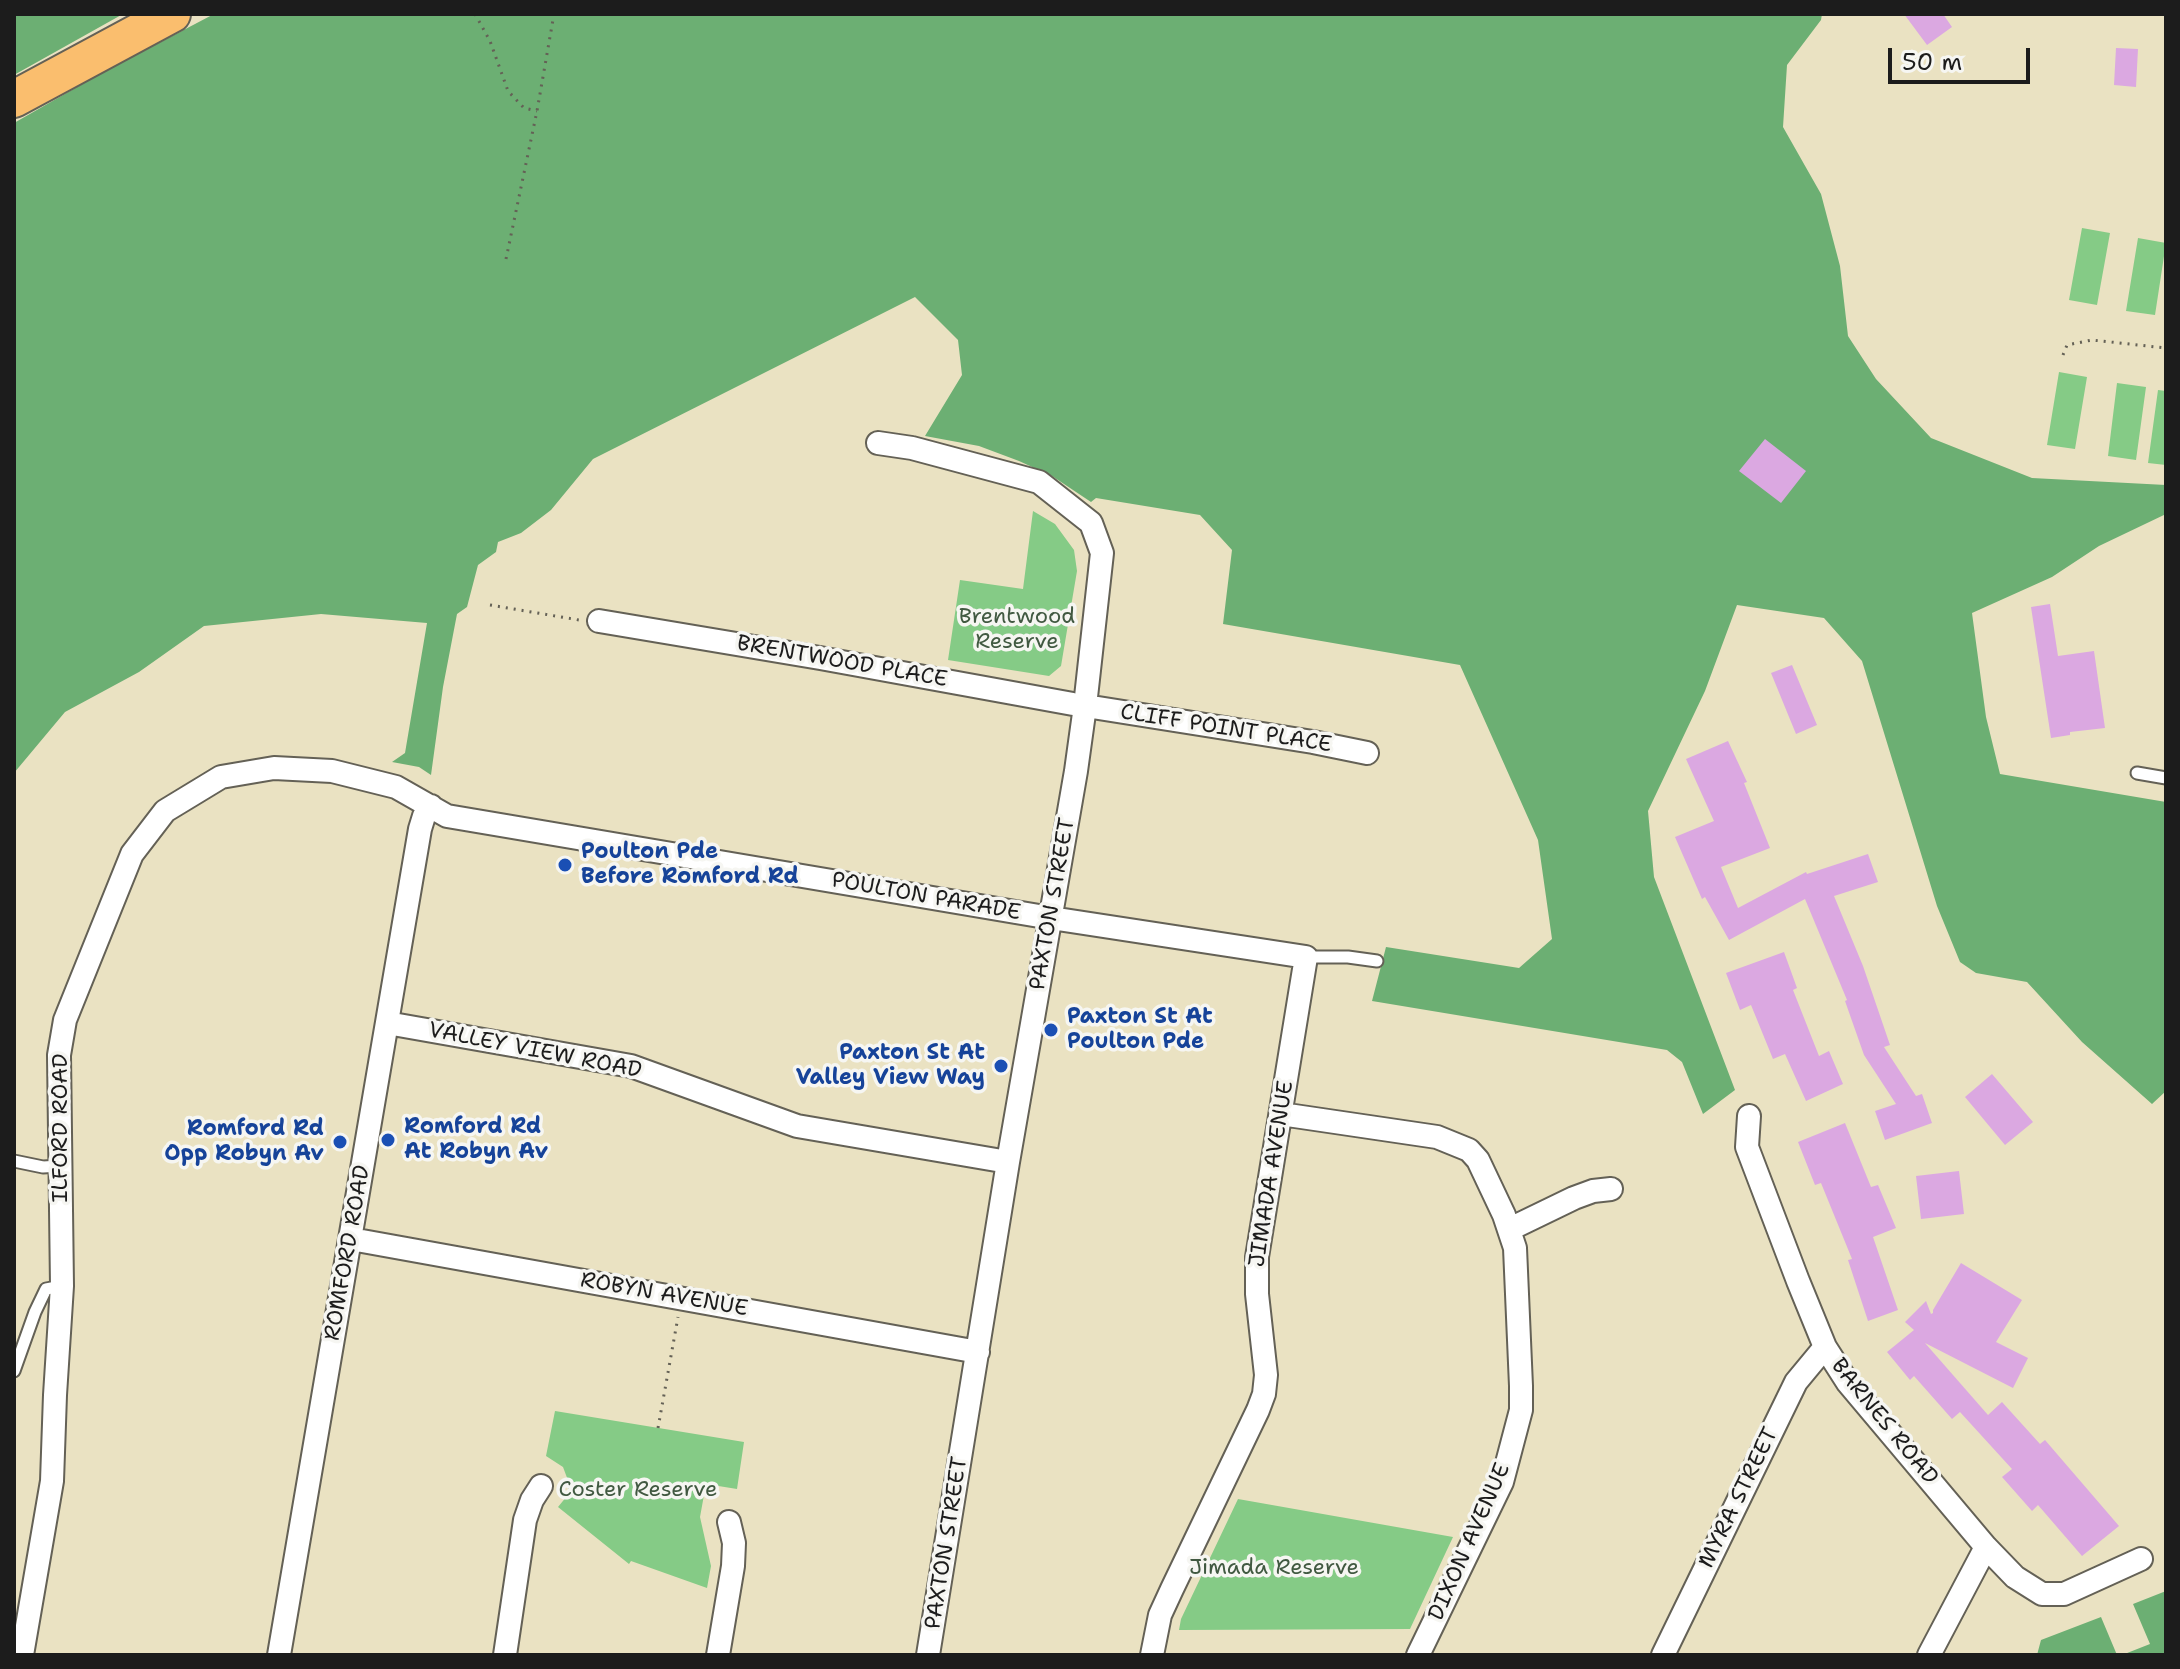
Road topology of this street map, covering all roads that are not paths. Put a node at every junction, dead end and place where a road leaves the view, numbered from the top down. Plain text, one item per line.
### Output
1 (172, 14) edge
2 (14, 99) edge
3 (878, 443) dead end
4 (599, 621) road end
5 (1085, 706) junction
6 (1367, 753) dead end
7 (2137, 773) dead end
8 (2166, 778) edge
9 (431, 806) junction
10 (1051, 918) junction
11 (1306, 957) junction
12 (1377, 961) dead end
13 (387, 1023) junction
14 (1281, 1114) junction
15 (1749, 1116) dead end
16 (14, 1161) edge
17 (1008, 1162) junction
18 (60, 1166) junction
19 (1611, 1189) dead end
20 (1510, 1229) junction
21 (351, 1239) junction
22 (62, 1286) junction
23 (1825, 1347) junction
24 (978, 1352) junction
25 (14, 1371) edge
26 (541, 1486) dead end
27 (729, 1522) dead end
28 (1986, 1547) junction
29 (2141, 1559) dead end
30 (22, 1655) edge
31 (279, 1655) edge
32 (505, 1655) edge
33 (718, 1655) edge
34 (928, 1655) edge
35 (1152, 1655) edge
36 (1418, 1655) edge
37 (1663, 1655) edge
38 (1929, 1655) edge

1 - 2 main road
3 - 5 street, PAXTON STREET
4 - 5 street, BRENTWOOD PLACE
5 - 6 street, CLIFF POINT PLACE
5 - 10 street, PAXTON STREET
7 - 8 lane
9 - 10 street, POULTON PARADE
9 - 13 street, ROMFORD ROAD
9 - 18 street, ILFORD ROAD
10 - 11 street, POULTON PARADE
10 - 17 street, PAXTON STREET
11 - 12 lane, POULTON PARADE
11 - 14 street, JIMADA AVENUE
13 - 17 street, VALLEY VIEW ROAD
13 - 21 street, ROMFORD ROAD
14 - 20 street, DIXON AVENUE
14 - 35 street, JIMADA AVENUE
15 - 23 street, BARNES ROAD
16 - 18 lane
17 - 24 street, PAXTON STREET
18 - 22 street, ILFORD ROAD
19 - 20 street
20 - 36 street, DIXON AVENUE
21 - 24 street, ROBYN AVENUE
21 - 31 street, ROMFORD ROAD
22 - 25 lane
22 - 30 street, ILFORD ROAD
23 - 28 street, BARNES ROAD
23 - 37 street, MYRA STREET
24 - 34 street, PAXTON STREET
26 - 32 street
27 - 33 street
28 - 29 street, BARNES ROAD
28 - 38 street

